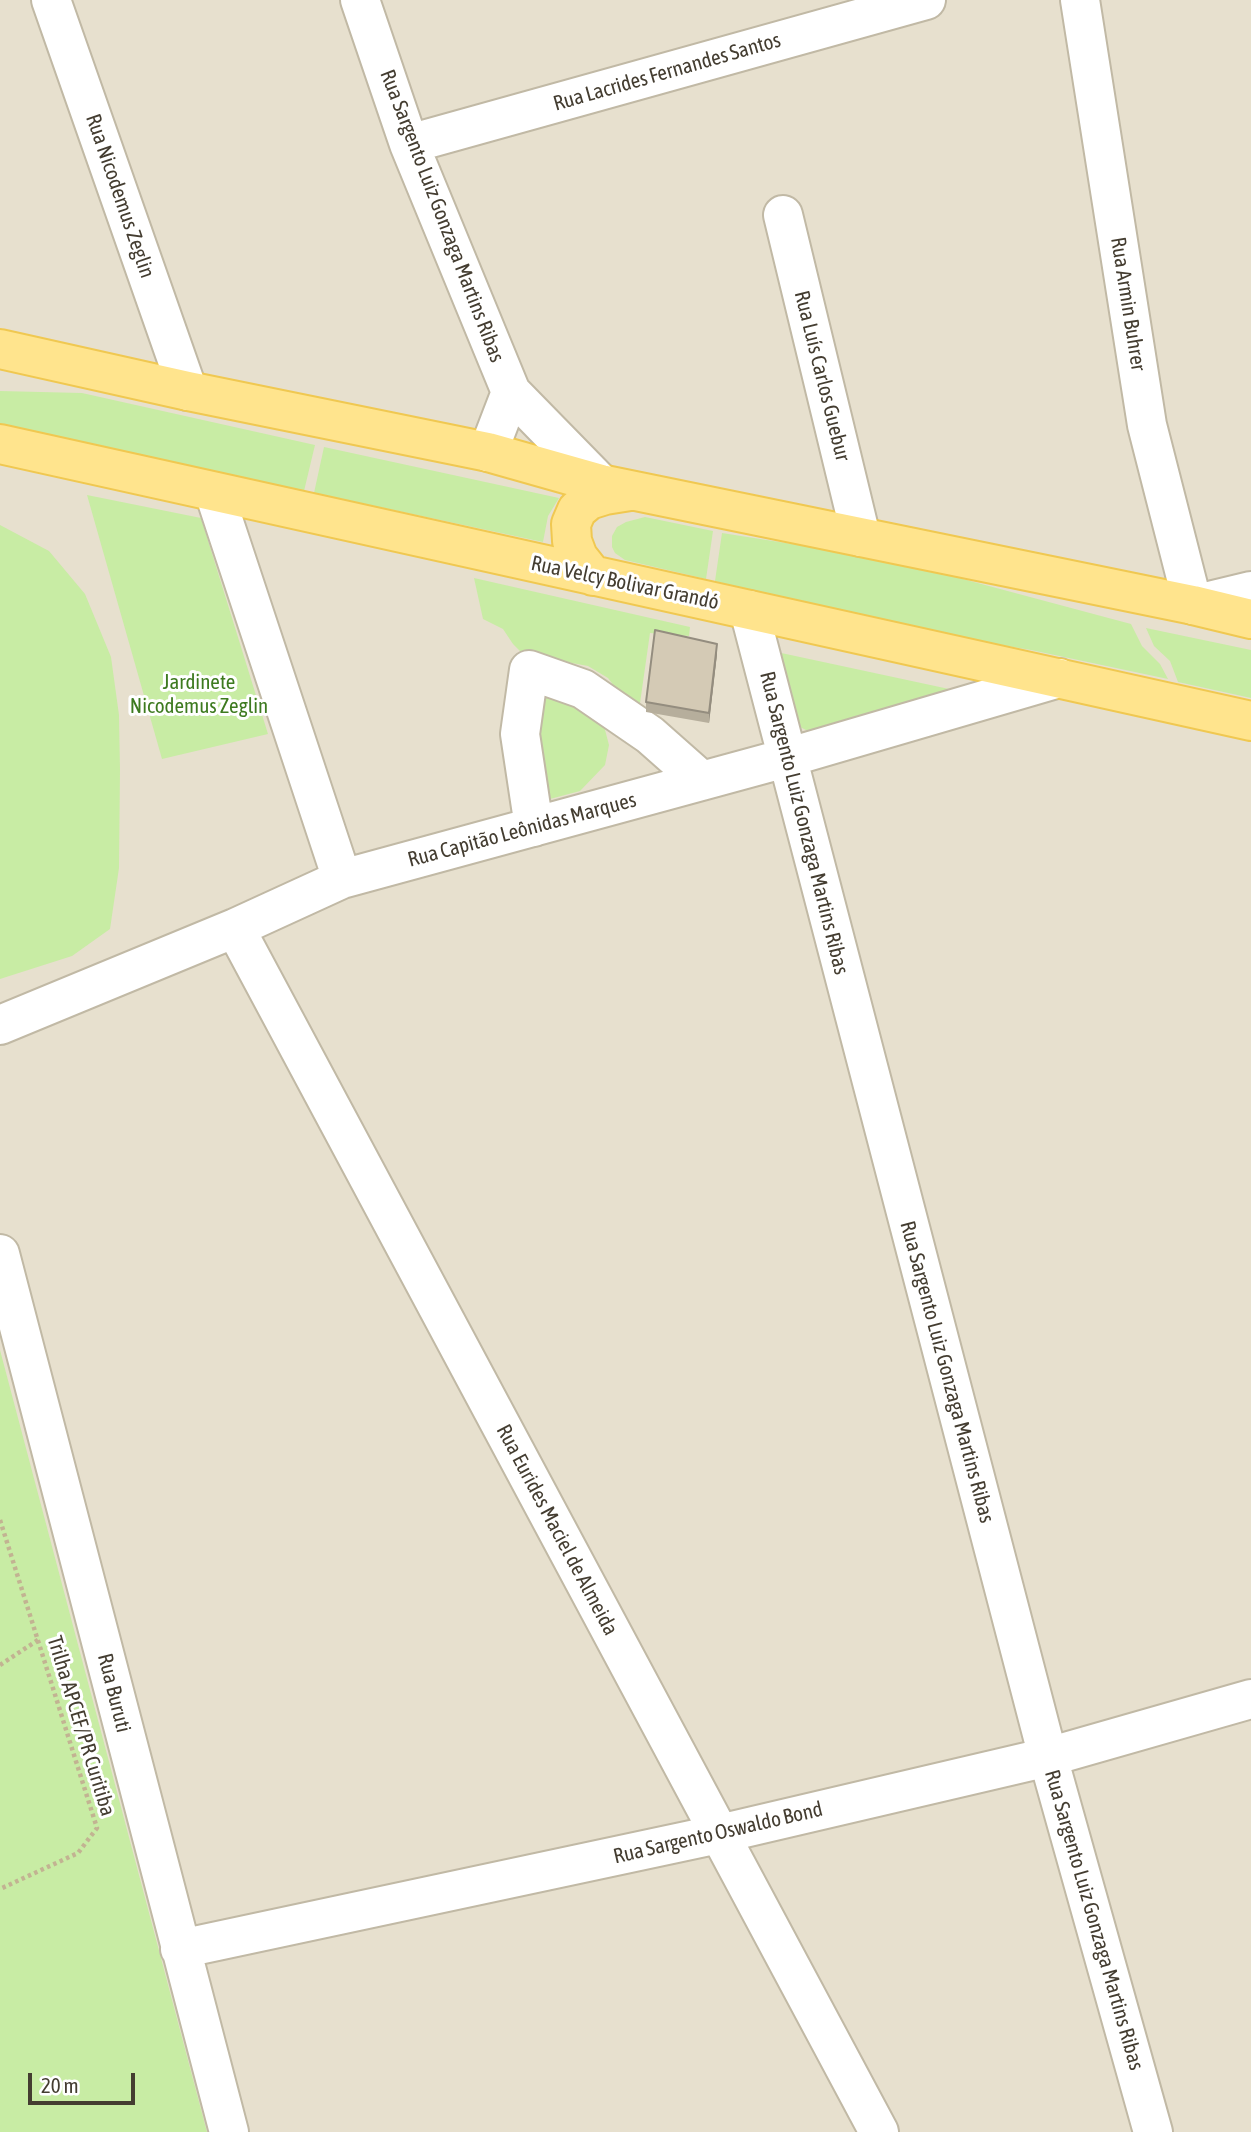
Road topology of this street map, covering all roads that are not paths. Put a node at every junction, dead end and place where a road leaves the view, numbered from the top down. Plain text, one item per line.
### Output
1 (51, 0) edge
2 (360, 0) edge
3 (926, 0) edge
4 (1080, 0) edge
5 (409, 144) junction
6 (783, 215) dead end
7 (0, 349) edge
8 (188, 391) junction
9 (511, 391) junction
10 (0, 444) edge
11 (488, 452) junction
12 (618, 487) junction
13 (214, 492) junction
14 (861, 537) junction
15 (593, 576) junction
16 (1251, 591) edge
17 (1193, 605) junction
18 (749, 610) junction
19 (1251, 619) edge
20 (1059, 678) junction
21 (1249, 727) edge
22 (786, 758) junction
23 (702, 781) junction
24 (534, 827) junction
25 (342, 879) junction
26 (235, 928) junction
27 (0, 1025) edge
28 (0, 1254) edge
29 (1251, 1699) edge
30 (1048, 1757) junction
31 (719, 1834) junction
32 (180, 1949) junction
33 (229, 2132) edge
34 (879, 2132) edge
35 (1153, 2132) edge

1 - 8 street, Rua Nicodemus Zeglin
2 - 5 street, Rua Sargento Luiz Gonzaga Martins Ribas
3 - 5 street, Rua Lacrides Fernandes Santos
4 - 17 street, Rua Armin Buhrer
5 - 9 street, Rua Sargento Luiz Gonzaga Martins Ribas
6 - 14 street, Rua Luís Carlos Guebur
7 - 8 main road
8 - 11 main road
9 - 11 street
9 - 12 street, Rua Sargento Luiz Gonzaga Martins Ribas
10 - 13 main road, Rua Velcy Bolivar Grandó
11 - 12 main road
12 - 14 main road
12 - 15 main road
13 - 15 main road, Rua Velcy Bolivar Grandó
13 - 25 street
14 - 17 main road
15 - 18 main road, Rua Velcy Bolivar Grandó
16 - 17 street
17 - 19 main road
18 - 20 main road, Rua Velcy Bolivar Grandó
18 - 22 street, Rua Sargento Luiz Gonzaga Martins Ribas
20 - 21 main road, Rua Velcy Bolivar Grandó
20 - 22 street, Rua Capitão Leônidas Marques
22 - 23 street, Rua Capitão Leônidas Marques
22 - 30 street, Rua Sargento Luiz Gonzaga Martins Ribas
23 - 24 street, Rua Capitão Leônidas Marques
23 - 24 street
24 - 25 street, Rua Capitão Leônidas Marques
25 - 26 street, Rua Capitão Leônidas Marques
26 - 27 street, Rua Capitão Leônidas Marques
26 - 31 street, Rua Eurides Maciel de Almeida
28 - 32 street, Rua Buruti
29 - 30 street, Rua Sargento Oswaldo Bond
30 - 31 street, Rua Sargento Oswaldo Bond
30 - 35 street, Rua Sargento Luiz Gonzaga Martins Ribas
31 - 32 street, Rua Sargento Oswaldo Bond
31 - 34 street, Rua Eurides Maciel de Almeida
32 - 33 street, Rua Buruti

